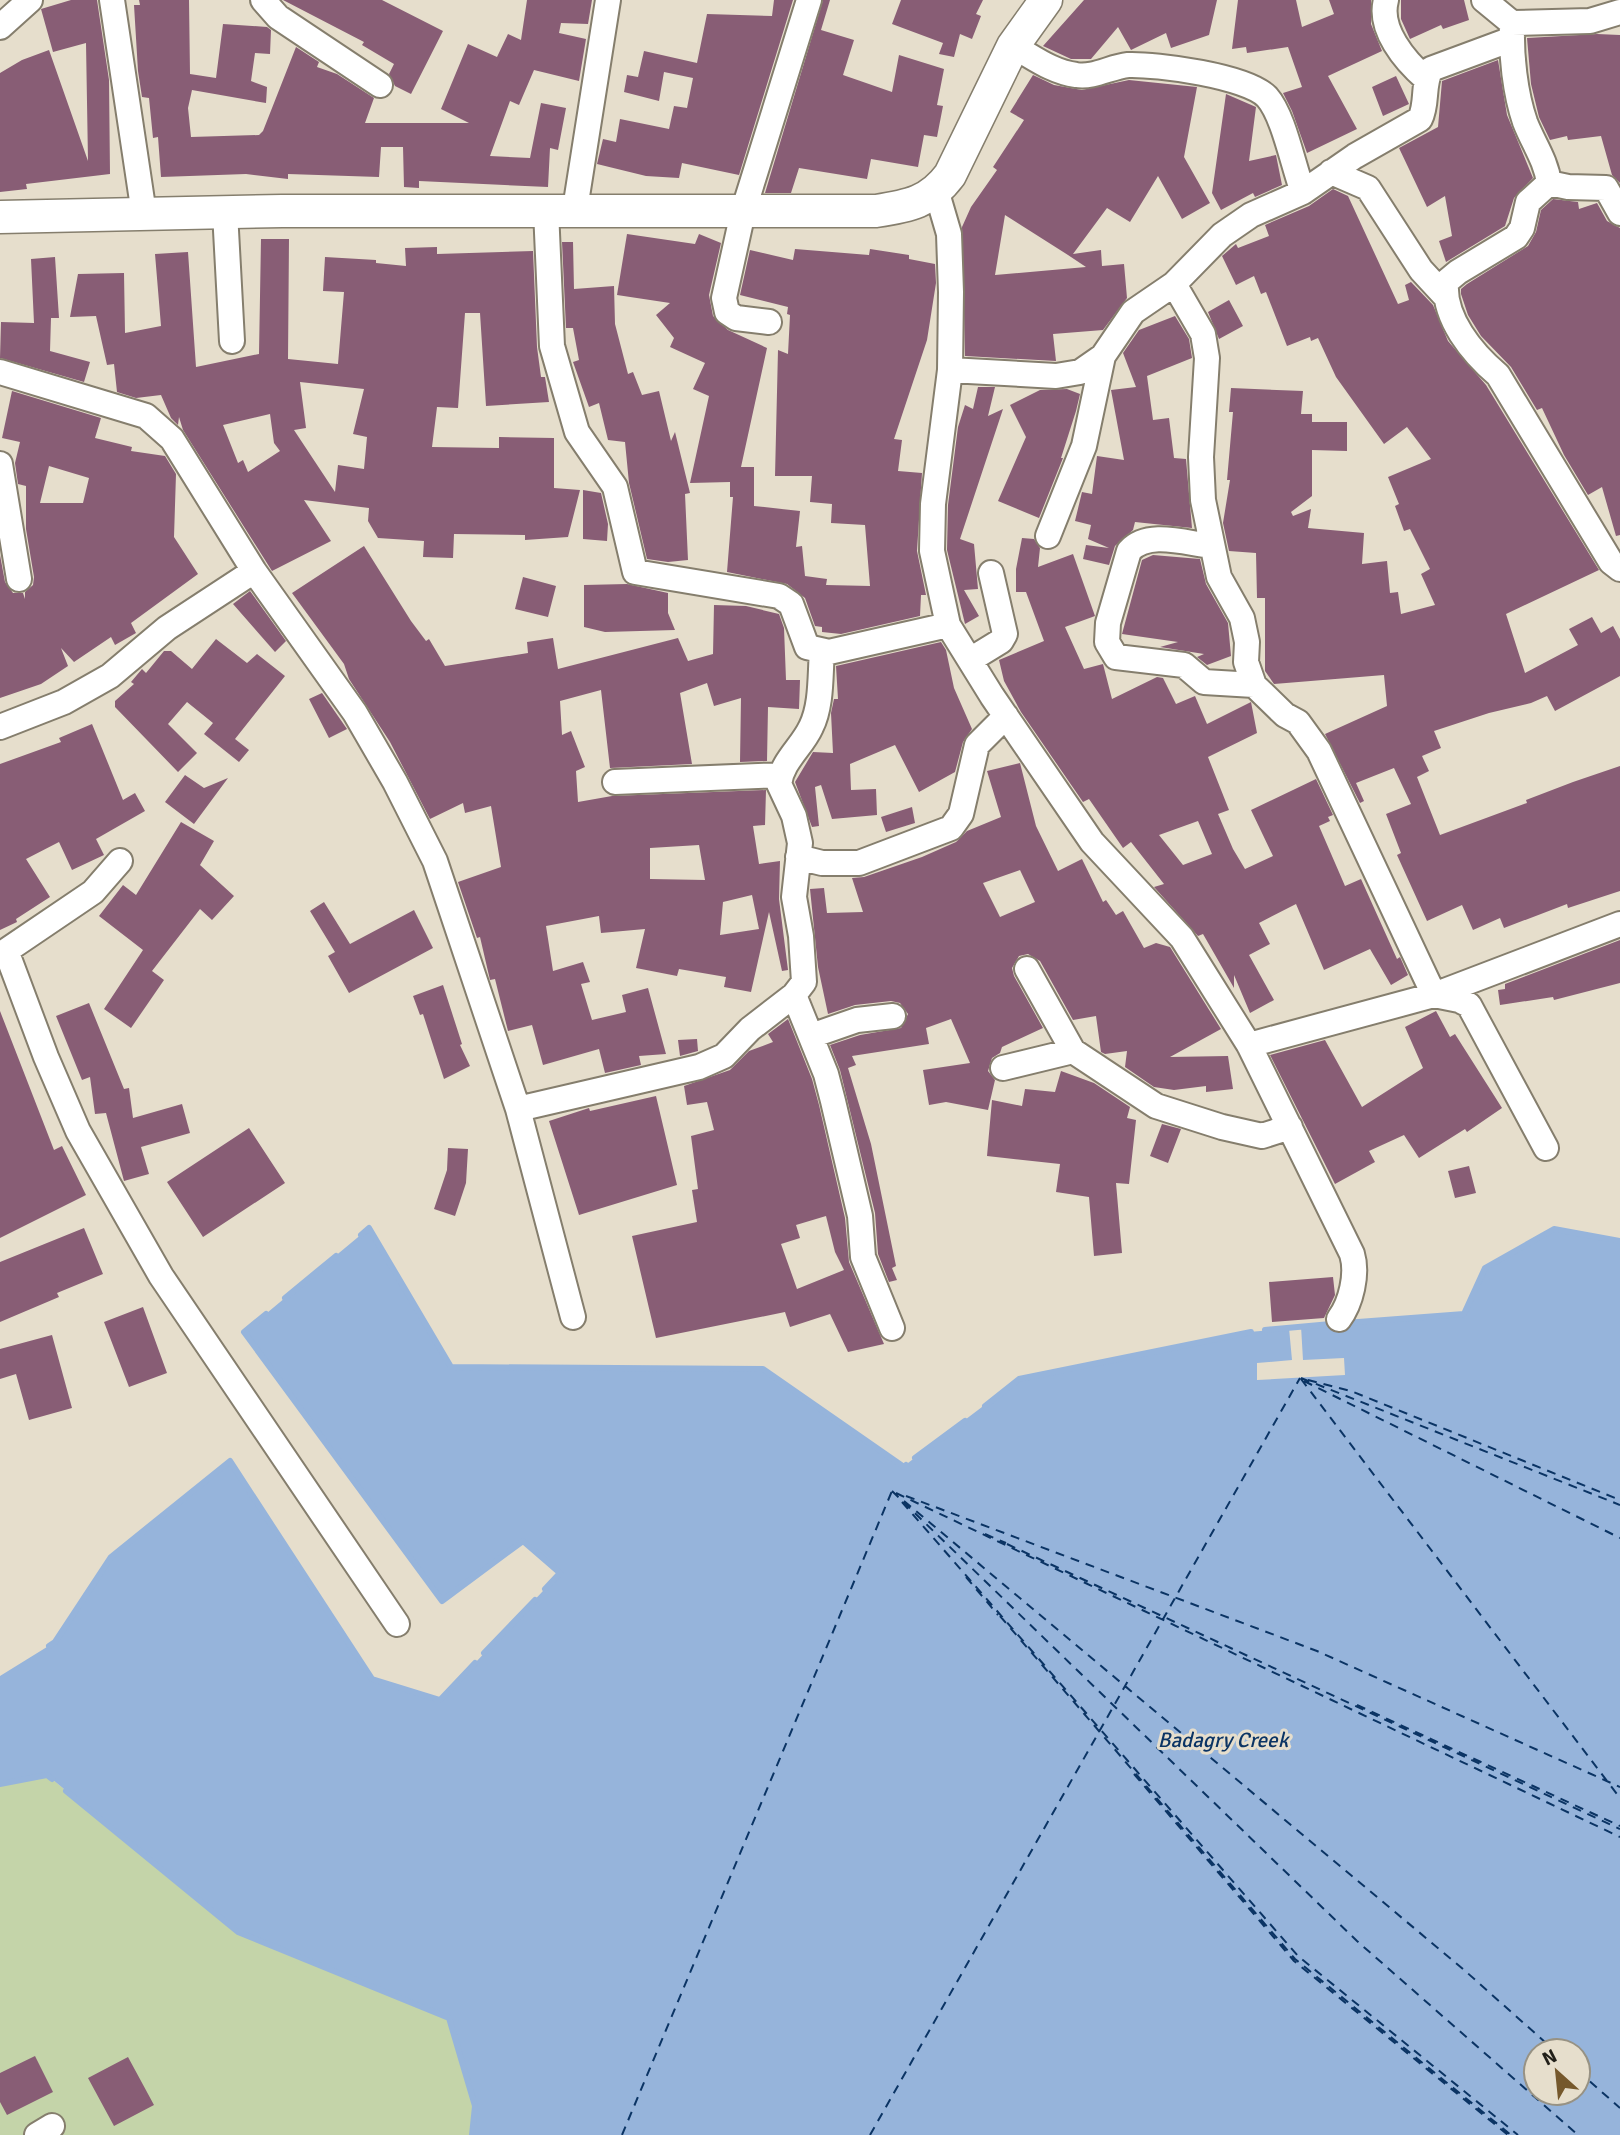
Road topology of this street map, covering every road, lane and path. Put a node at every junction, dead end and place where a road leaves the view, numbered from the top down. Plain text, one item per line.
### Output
1 (30, 0) edge
2 (112, 0) edge
3 (263, 0) edge
4 (608, 0) edge
5 (809, 0) edge
6 (1046, 0) edge
7 (1386, 0) edge
8 (1484, 0) edge
9 (1589, 11) edge
10 (1620, 12) edge
11 (0, 27) edge
12 (1512, 31) junction
13 (1013, 46) junction
14 (1426, 79) junction
15 (380, 85) dead end
16 (1331, 172) junction
17 (1549, 183) junction
18 (937, 192) junction
19 (1303, 192) junction
20 (560, 209) junction
21 (225, 212) junction
22 (743, 212) junction
23 (1620, 213) edge
24 (144, 214) junction
25 (0, 217) edge
26 (1174, 284) junction
27 (1445, 296) junction
28 (769, 323) dead end
29 (232, 341) dead end
30 (1103, 356) junction
31 (950, 370) junction
32 (0, 372) edge
33 (0, 464) edge
34 (1048, 536) dead end
35 (1211, 546) junction
36 (1620, 569) edge
37 (254, 570) junction
38 (991, 573) dead end
39 (19, 579) dead end
40 (948, 625) junction
41 (822, 651) junction
42 (970, 660) junction
43 (1254, 685) junction
44 (1006, 716) junction
45 (0, 727) edge
46 (780, 775) junction
47 (615, 782) dead end
48 (798, 857) junction
49 (120, 860) dead end
50 (1620, 923) edge
51 (4, 954) edge
52 (1027, 969) dead end
53 (794, 995) junction
54 (1434, 995) junction
55 (893, 1016) dead end
56 (811, 1036) junction
57 (1249, 1045) junction
58 (1073, 1051) junction
59 (1003, 1068) dead end
60 (517, 1109) junction
61 (1290, 1127) junction
62 (1546, 1148) dead end
63 (573, 1317) dead end
64 (1339, 1319) dead end
65 (892, 1328) dead end
66 (397, 1624) dead end

1 - 11 street
2 - 24 street
3 - 15 street
4 - 20 street
5 - 22 street
6 - 13 main road
7 - 14 street
8 - 12 street
9 - 10 street
9 - 12 street
12 - 14 street
12 - 17 street
13 - 18 main road
13 - 19 street
14 - 16 street
16 - 19 street
16 - 27 street
17 - 23 street
17 - 27 street
18 - 22 main road
18 - 31 street
19 - 26 street
20 - 21 main road
20 - 22 main road
20 - 41 street
21 - 24 main road
21 - 29 street
22 - 28 street
24 - 25 main road
26 - 30 street
26 - 35 street
27 - 36 street
30 - 31 street
30 - 34 street
31 - 40 street
32 - 37 street
33 - 39 street
35 - 43 street
35 - 43 street
37 - 45 street
37 - 60 street
38 - 42 street
40 - 41 street
40 - 42 street
41 - 46 street
42 - 44 street
43 - 54 street
44 - 48 street
44 - 57 street
46 - 47 street
46 - 48 street
48 - 53 street
49 - 51 street
50 - 54 street
51 - 66 street
52 - 58 street
53 - 56 street
53 - 60 street
54 - 57 street
54 - 62 street
55 - 56 street
56 - 65 street
57 - 61 street
58 - 59 street
58 - 61 street
60 - 63 street
61 - 64 street

